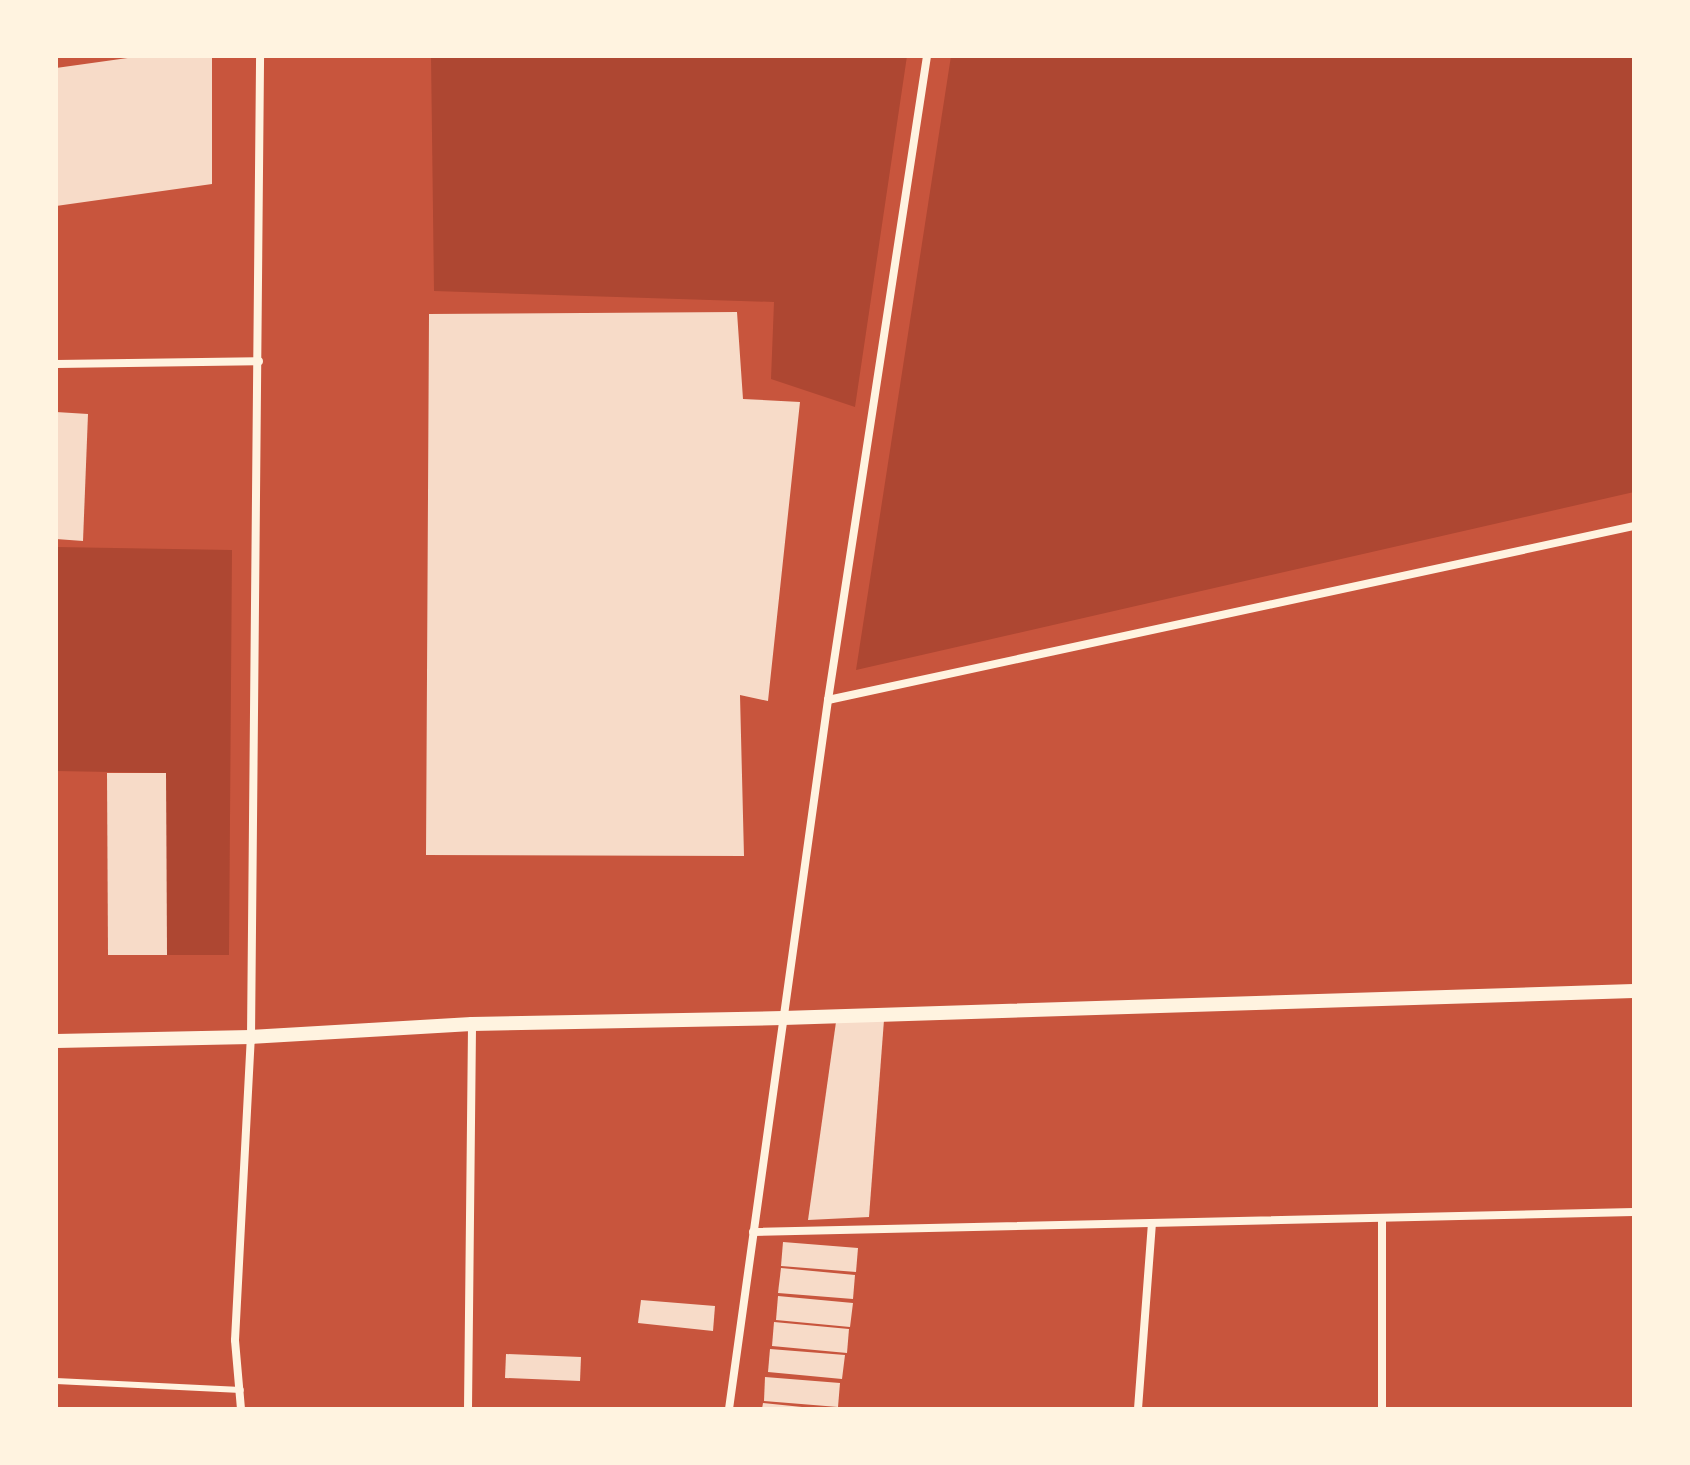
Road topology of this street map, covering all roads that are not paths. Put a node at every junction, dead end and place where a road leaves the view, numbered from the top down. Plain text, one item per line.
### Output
1 (260, 56) edge
2 (927, 56) edge
3 (259, 361) junction
4 (56, 364) edge
5 (1634, 526) edge
6 (828, 700) junction
7 (1634, 991) edge
8 (783, 1018) junction
9 (472, 1024) junction
10 (251, 1037) junction
11 (56, 1041) edge
12 (1634, 1212) edge
13 (1382, 1218) junction
14 (1152, 1224) junction
15 (753, 1232) junction
16 (56, 1381) edge
17 (241, 1390) junction
18 (241, 1409) edge
19 (468, 1409) edge
20 (729, 1409) edge
21 (1138, 1409) edge
22 (1382, 1409) edge

1 - 3 street
2 - 6 street
3 - 4 street
3 - 10 street
5 - 6 street
6 - 8 street
7 - 8 street
8 - 9 street
8 - 15 street
9 - 10 street
9 - 19 street
10 - 11 street
10 - 17 street
12 - 13 street
13 - 14 street
13 - 22 street
14 - 15 street
14 - 21 street
15 - 20 street
16 - 17 lane
17 - 18 street

